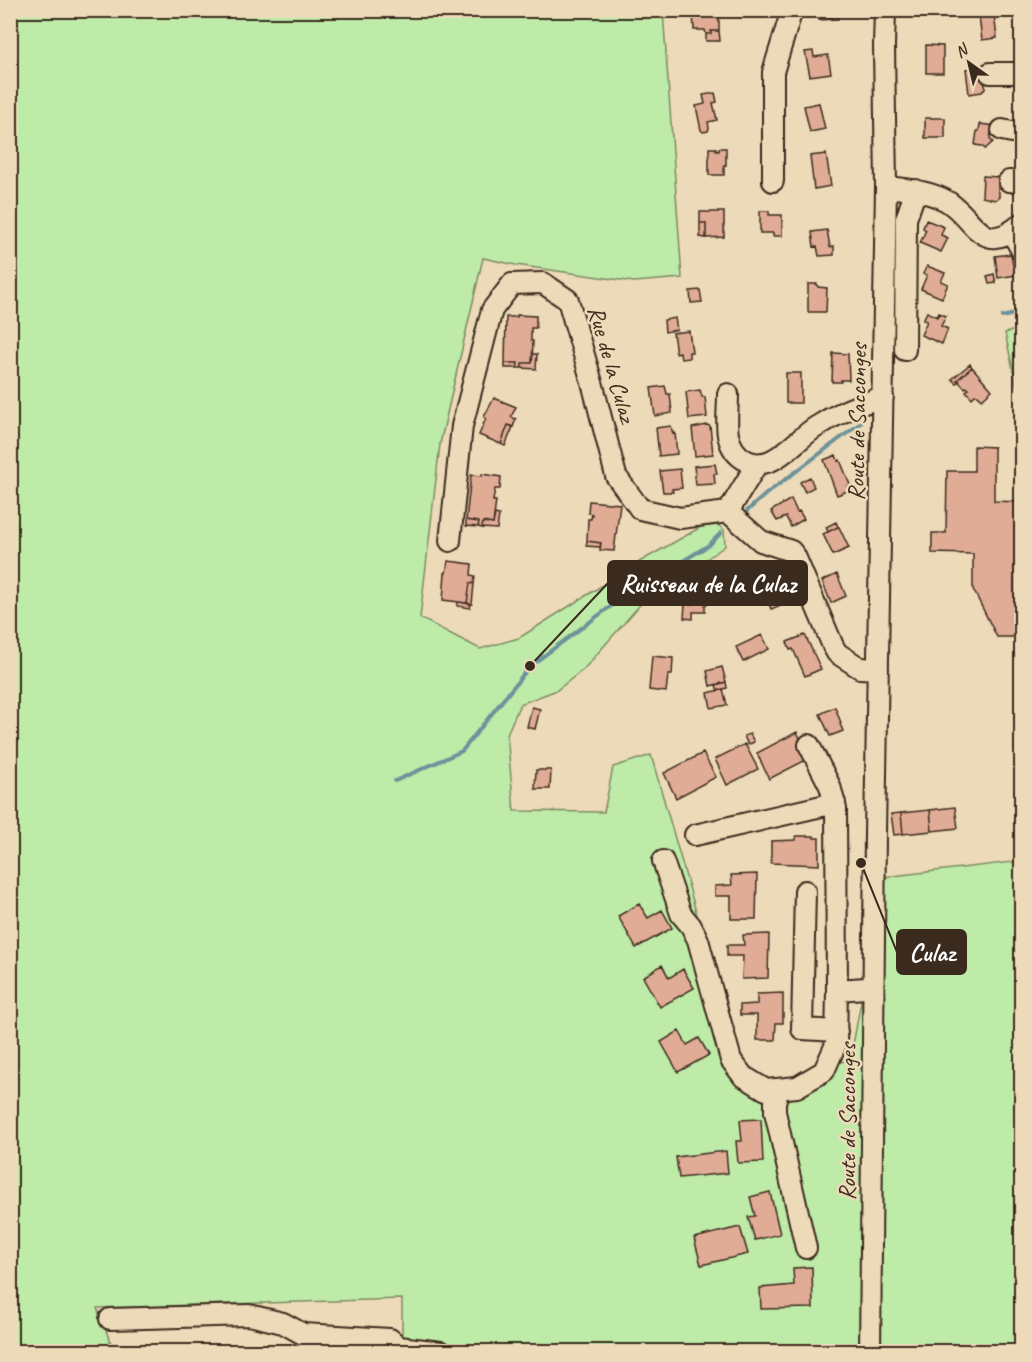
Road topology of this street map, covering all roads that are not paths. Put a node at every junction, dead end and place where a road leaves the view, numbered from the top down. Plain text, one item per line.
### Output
1 (792, 10) edge
2 (885, 10) edge
3 (990, 73) dead end
4 (1022, 74) edge
5 (773, 182) dead end
6 (886, 187) junction
7 (916, 190) junction
8 (1019, 225) edge
9 (1022, 251) edge
10 (905, 350) dead end
11 (728, 394) dead end
12 (883, 397) junction
13 (757, 464) junction
14 (728, 512) junction
15 (450, 541) dead end
16 (878, 669) junction
17 (809, 745) dead end
18 (834, 802) junction
19 (695, 835) dead end
20 (663, 861) dead end
21 (805, 891) dead end
22 (867, 988) dead end
23 (837, 990) junction
24 (837, 1031) junction
25 (779, 1089) junction
26 (806, 1248) dead end
27 (110, 1319) dead end
28 (296, 1330) junction
29 (297, 1352) edge
30 (441, 1352) edge
31 (870, 1352) edge

1 - 5 street
2 - 6 street, Route de Sacconges
3 - 4 street
6 - 7 street
6 - 12 street, Route de Sacconges
7 - 8 street
7 - 10 street
8 - 9 street
11 - 13 street
12 - 13 street
12 - 16 street, Route de Sacconges
13 - 14 street
14 - 15 street, Rue de la Culaz
14 - 16 street
16 - 31 street, Route de Sacconges
17 - 18 street
18 - 19 street
18 - 23 street
20 - 25 street
21 - 24 street
22 - 23 street
23 - 24 street
24 - 25 street
25 - 26 street
27 - 28 street
28 - 29 street
28 - 30 street

